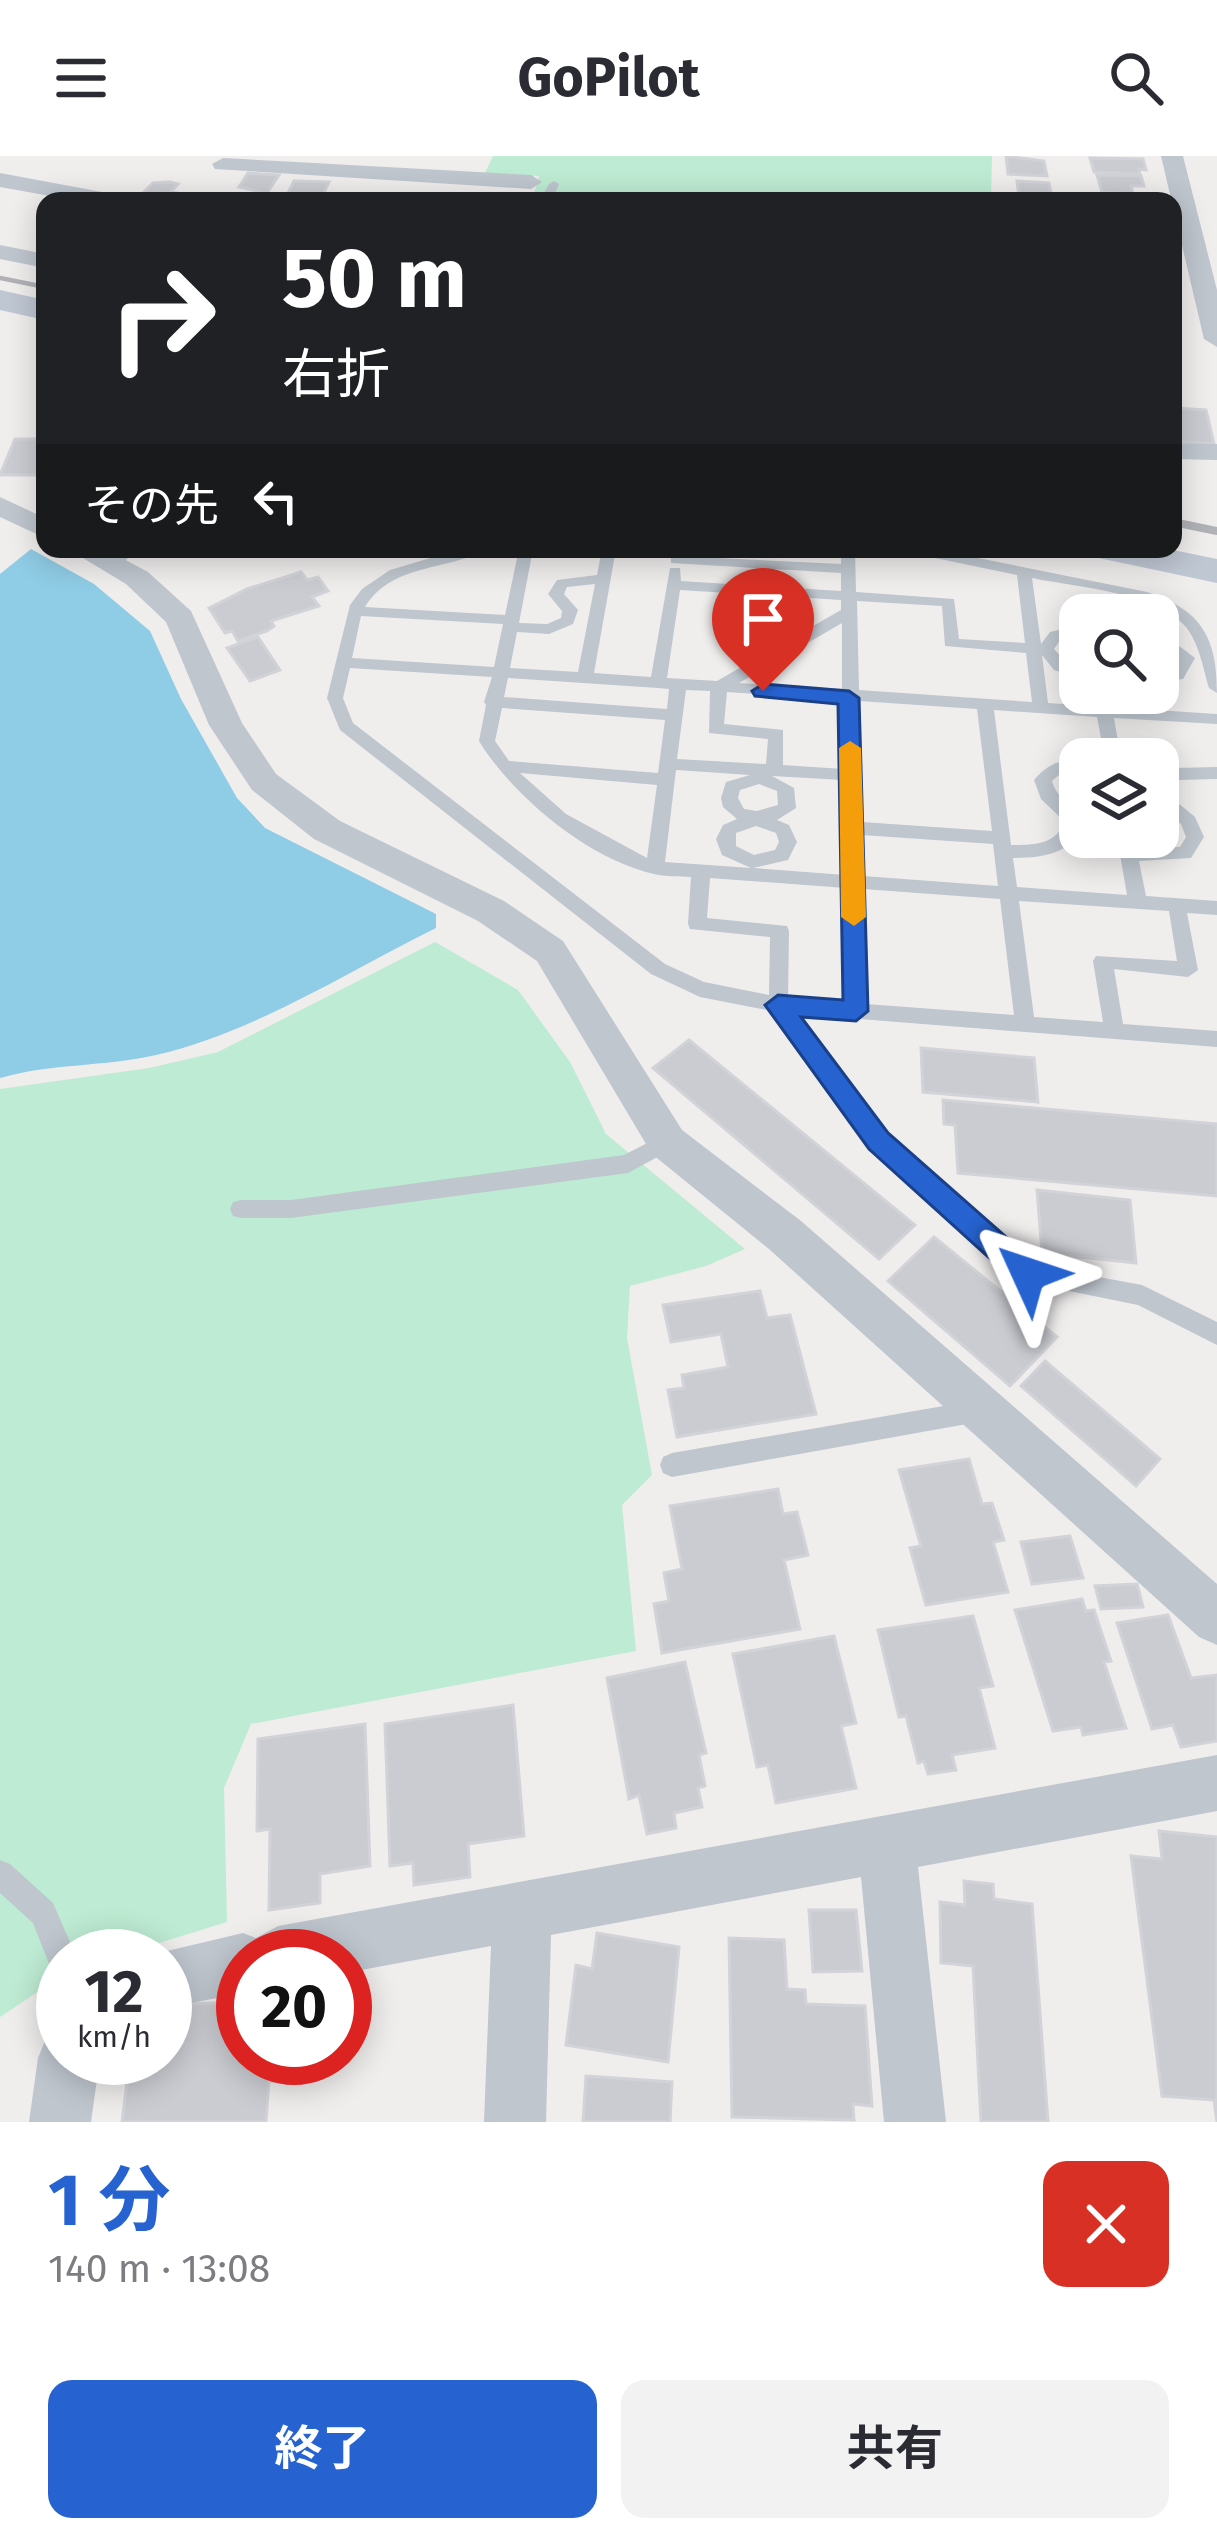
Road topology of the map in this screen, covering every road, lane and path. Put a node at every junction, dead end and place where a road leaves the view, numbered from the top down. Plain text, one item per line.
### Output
1 (198, 156) edge
2 (1172, 156) edge
3 (222, 166) edge
4 (0, 180) edge
5 (543, 183) joint
6 (65, 192) edge
7 (544, 192) edge
8 (1177, 192) edge
9 (1182, 228) edge
10 (0, 252) edge
11 (36, 259) edge
12 (0, 300) edge
13 (36, 308) edge
14 (1217, 339) edge
15 (1182, 452) edge
16 (1217, 452) edge
17 (0, 506) edge
18 (36, 524) edge
19 (114, 558) edge
20 (446, 558) edge
21 (524, 558) edge
22 (607, 558) edge
23 (676, 558) edge
24 (714, 558) edge
25 (848, 558) edge
26 (955, 558) edge
27 (1153, 558) edge
28 (848, 569) junction
29 (1217, 571) edge
30 (1024, 572) junction
31 (603, 579) junction
32 (672, 585) junction
33 (848, 604) junction
34 (356, 611) junction
35 (509, 624) junction
36 (1059, 634) edge
37 (1040, 649) junction
38 (1179, 650) edge
39 (1186, 658) junction
40 (1208, 658) junction
41 (343, 662) junction
42 (1059, 665) edge
43 (499, 670) junction
44 (1179, 671) edge
45 (585, 677) junction
46 (668, 684) junction
47 (719, 687) junction
48 (1217, 688) edge
49 (849, 698) junction
50 (492, 702) junction
51 (985, 706) junction
52 (1041, 710) junction
53 (1059, 711) edge
54 (1124, 714) edge
55 (674, 715) junction
56 (1217, 719) edge
57 (501, 766) junction
58 (1059, 768) edge
59 (667, 772) junction
60 (1217, 772) edge
61 (765, 773) junction
62 (1179, 774) edge
63 (850, 775) junction
64 (1059, 807) edge
65 (1179, 813) edge
66 (756, 819) junction
67 (851, 828) junction
68 (1002, 845) junction
69 (1059, 845) edge
70 (1179, 852) edge
71 (1130, 858) edge
72 (655, 868) junction
73 (751, 869) junction
74 (701, 872) junction
75 (853, 883) junction
76 (1008, 894) junction
77 (1138, 903) junction
78 (1178, 906) junction
79 (1217, 908) edge
80 (778, 1005) junction
81 (856, 1011) junction
82 (1025, 1024) junction
83 (1114, 1031) junction
84 (1217, 1039) edge
85 (667, 1142) junction
86 (241, 1209) dead end
87 (1217, 1334) edge
88 (982, 1410) junction
89 (672, 1465) dead end
90 (1217, 1619) edge
91 (1217, 1783) edge
92 (887, 1847) junction
93 (0, 1874) edge
94 (522, 1909) junction
95 (50, 1929) edge
96 (372, 1938) edge
97 (65, 2085) edge
98 (60, 2122) edge
99 (514, 2122) edge
100 (915, 2122) edge

1 - 3 street
2 - 8 street
3 - 5 street
4 - 6 street
5 - 7 lane
9 - 14 street
10 - 11 street
12 - 13 street
15 - 16 street
17 - 18 street
19 - 85 street
20 - 34 lane
21 - 35 lane
22 - 31 lane
23 - 32 lane
24 - 28 lane
25 - 28 lane
26 - 30 lane
27 - 29 street
28 - 33 lane
30 - 37 lane
30 - 40 lane
31 - 35 lane
31 - 45 lane
32 - 33 lane
32 - 46 lane
33 - 37 lane
33 - 47 lane
33 - 49 lane
34 - 35 lane
34 - 41 lane
35 - 43 lane
36 - 37 lane
37 - 42 lane
37 - 52 lane
38 - 39 lane
39 - 40 lane
39 - 44 lane
40 - 48 lane
41 - 43 lane
41 - 80 lane
43 - 45 lane
43 - 50 lane
45 - 46 lane
46 - 47 lane
46 - 55 lane
47 - 49 lane
47 - 61 lane
49 - 51 lane
49 - 63 lane
50 - 55 lane
50 - 57 lane
51 - 52 lane
51 - 68 lane
52 - 53 lane
54 - 56 lane
55 - 59 lane
57 - 59 lane
57 - 72 lane
58 - 64 lane
59 - 61 lane
59 - 72 lane
60 - 62 lane
61 - 63 lane
61 - 66 lane
61 - 66 lane
63 - 67 lane
65 - 70 lane
66 - 73 lane
66 - 73 lane
67 - 68 lane
67 - 75 lane
68 - 69 lane
68 - 76 lane
71 - 77 lane
72 - 74 lane
73 - 74 lane
73 - 75 lane
74 - 80 lane
75 - 76 lane
75 - 81 lane
76 - 77 lane
76 - 82 lane
77 - 78 lane
78 - 79 lane
78 - 83 lane
80 - 81 lane
80 - 87 lane
81 - 82 lane
82 - 83 lane
83 - 84 lane
85 - 86 lane
85 - 88 street
88 - 89 lane
88 - 90 street
91 - 92 street
92 - 94 street
92 - 100 street
93 - 95 lane
94 - 96 street
94 - 99 street
97 - 98 street

